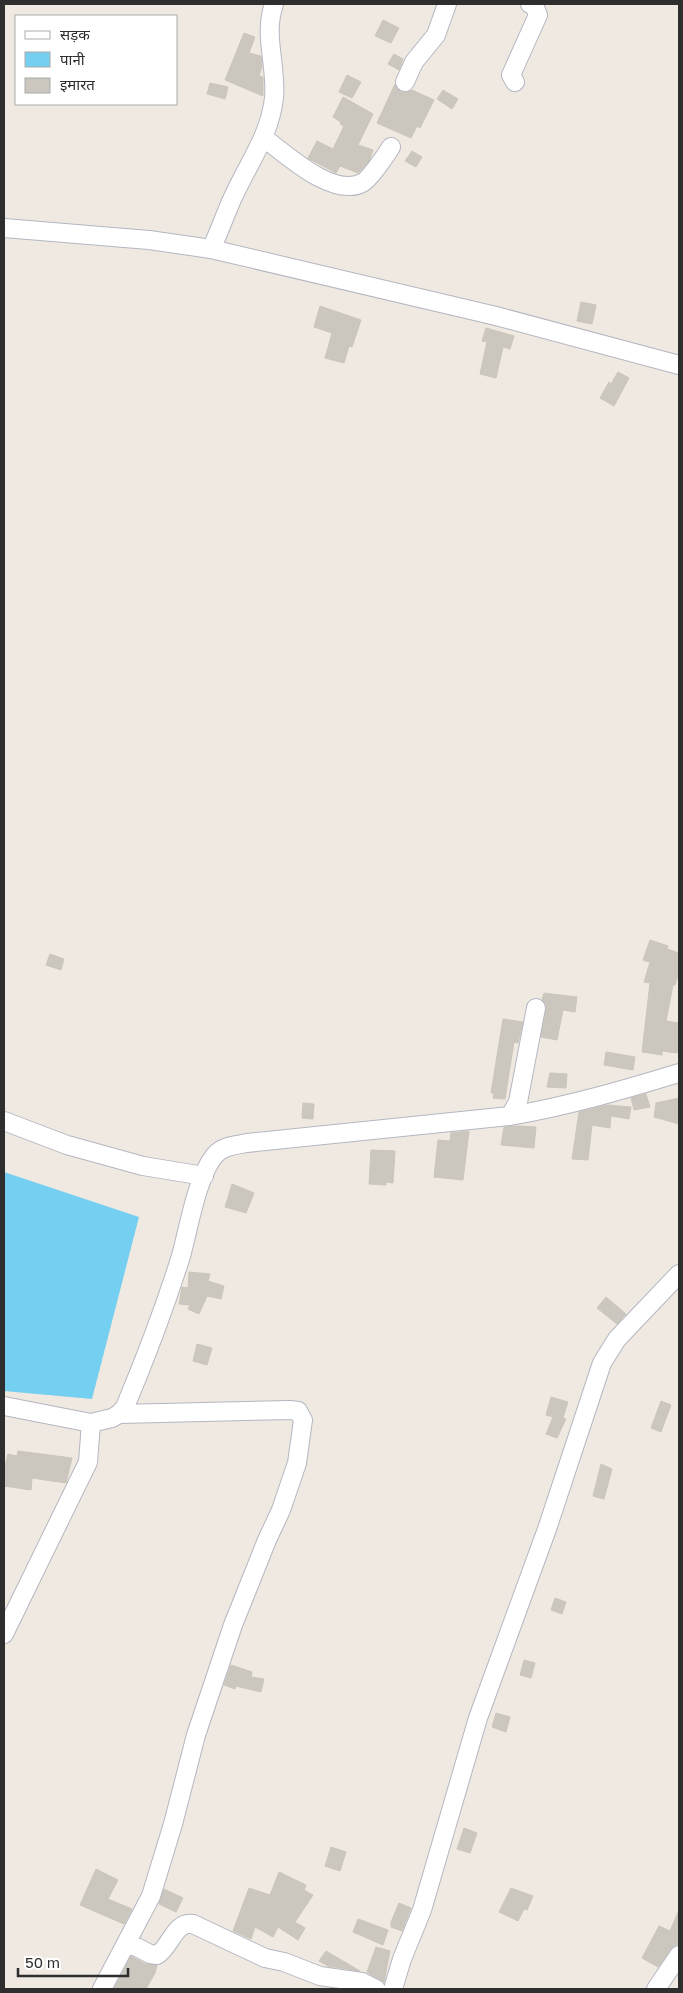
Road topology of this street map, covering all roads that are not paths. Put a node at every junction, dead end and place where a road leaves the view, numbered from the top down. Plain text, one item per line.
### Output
1 (274, 4) edge
2 (447, 4) edge
3 (530, 4) edge
4 (405, 82) dead end
5 (516, 82) dead end
6 (264, 138) junction
7 (392, 147) dead end
8 (4, 228) edge
9 (211, 249) junction
10 (679, 366) edge
11 (536, 1008) dead end
12 (679, 1073) edge
13 (510, 1116) junction
14 (4, 1121) edge
15 (204, 1176) junction
16 (679, 1274) edge
17 (4, 1406) edge
18 (119, 1414) junction
19 (91, 1423) junction
20 (4, 1634) edge
21 (127, 1942) junction
22 (679, 1955) edge
23 (102, 1989) edge
24 (376, 1989) edge
25 (393, 1989) edge
26 (656, 1989) edge

1 - 6 street
2 - 4 street
3 - 5 street
6 - 7 street
6 - 9 street
8 - 9 street
9 - 10 street
11 - 13 street
12 - 13 street
13 - 15 street
14 - 15 street
15 - 18 street
16 - 25 street
17 - 19 street
18 - 19 street
18 - 21 street
19 - 20 street
21 - 23 street
21 - 24 street
22 - 26 street

